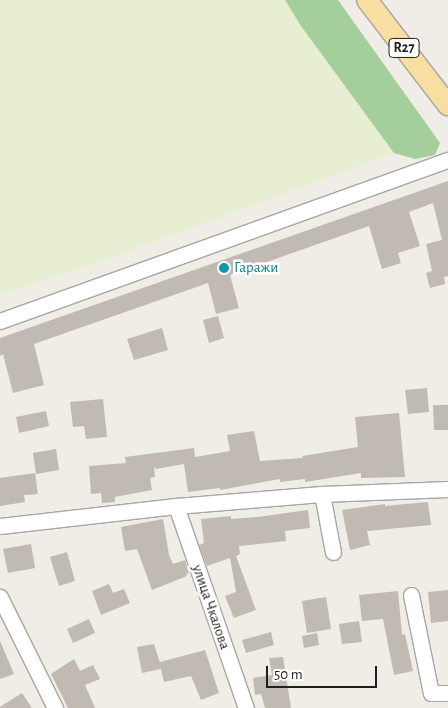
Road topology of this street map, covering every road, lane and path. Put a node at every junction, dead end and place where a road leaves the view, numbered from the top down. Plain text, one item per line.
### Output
1 (367, 0) edge
2 (446, 98) edge
3 (448, 160) edge
4 (0, 321) edge
5 (448, 489) edge
6 (322, 494) junction
7 (176, 506) junction
8 (0, 526) edge
9 (333, 552) dead end
10 (411, 595) dead end
11 (0, 597) edge
12 (448, 693) edge
13 (55, 708) edge
14 (246, 708) edge

1 - 2 main road, R27
3 - 4 street
5 - 6 street
6 - 7 street
6 - 9 street
7 - 8 street
7 - 14 street, улица Чкалова
10 - 12 street
11 - 13 street

